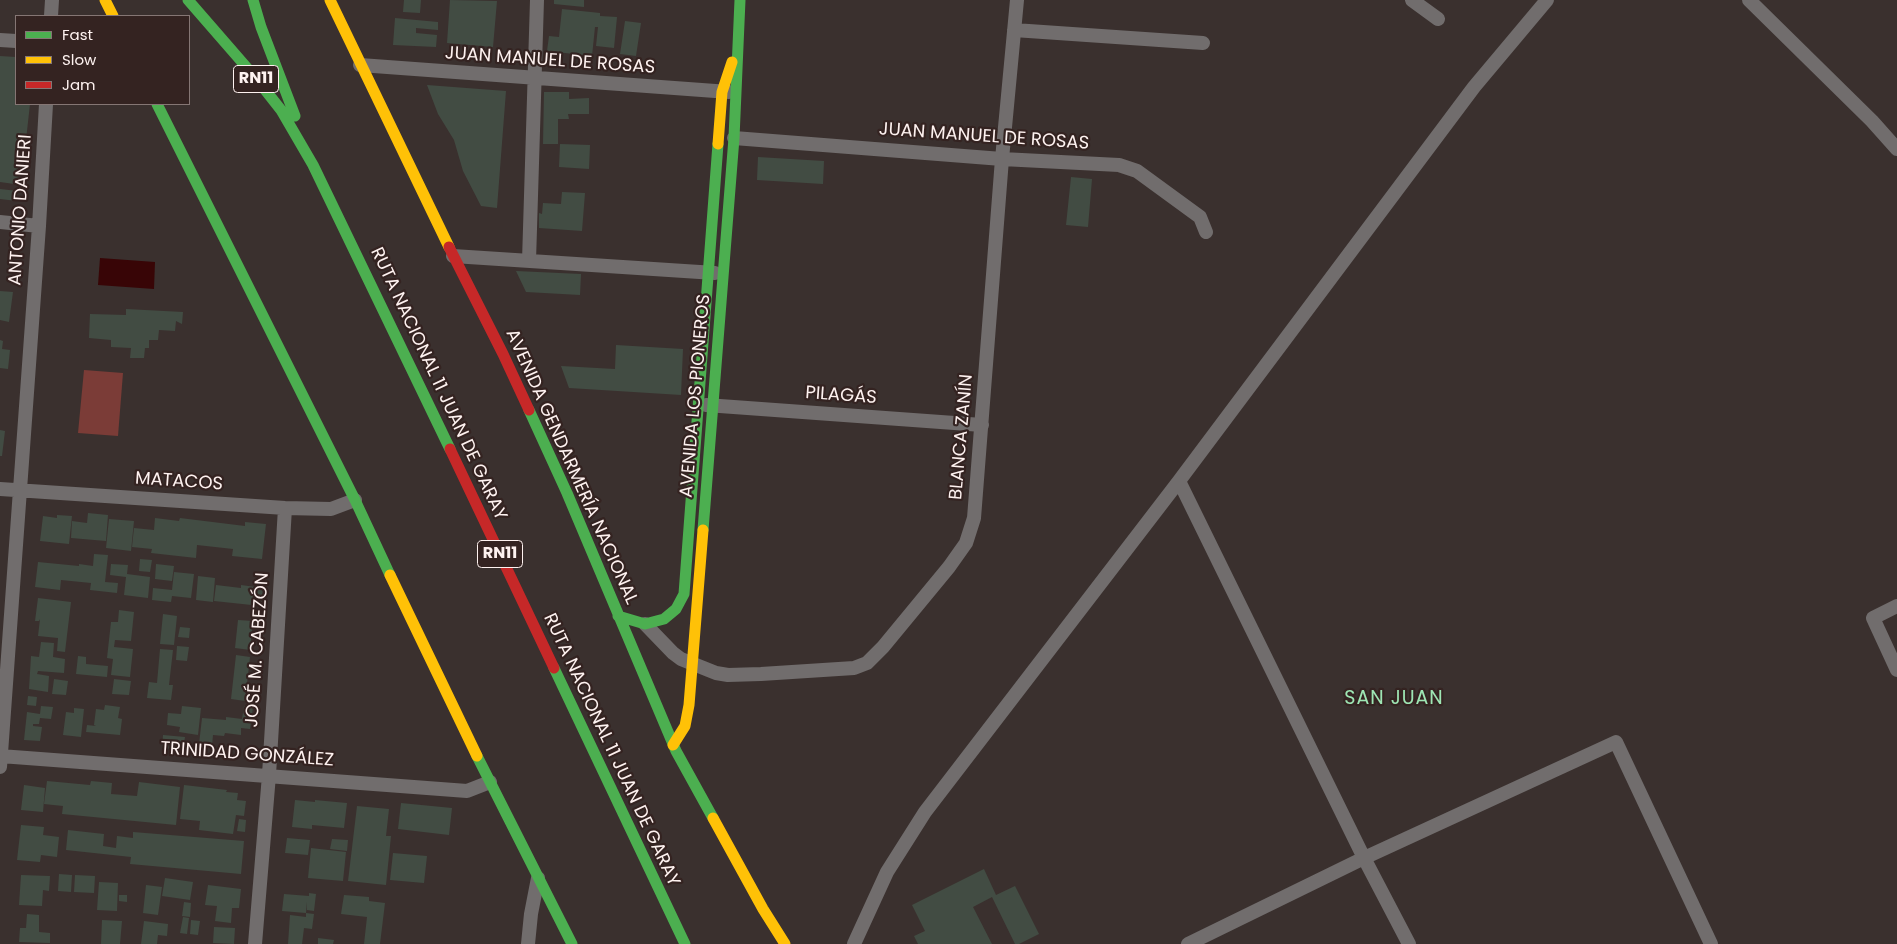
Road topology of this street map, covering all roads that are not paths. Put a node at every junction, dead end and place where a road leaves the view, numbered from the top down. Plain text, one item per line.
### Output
1 (52, 0) edge
2 (105, 0) edge
3 (188, 0) edge
4 (254, 0) edge
5 (330, 0) edge
6 (537, 0) edge
7 (740, 0) edge
8 (1017, 0) edge
9 (1412, 0) edge
10 (1547, 0) edge
11 (1749, 0) edge
12 (51, 15) edge
13 (112, 15) edge
14 (1438, 19) dead end
15 (1014, 30) junction
16 (0, 40) edge
17 (15, 41) edge
18 (1203, 43) dead end
19 (737, 45) junction
20 (360, 66) junction
21 (534, 78) junction
22 (722, 92) junction
23 (737, 93) junction
24 (46, 105) edge
25 (158, 105) edge
26 (734, 138) junction
27 (1897, 149) edge
28 (1002, 158) junction
29 (313, 165) junction
30 (0, 222) edge
31 (39, 226) junction
32 (1206, 232) dead end
33 (452, 256) junction
34 (529, 261) junction
35 (708, 273) junction
36 (724, 274) junction
37 (698, 405) junction
38 (713, 405) junction
39 (982, 425) junction
40 (1179, 481) junction
41 (0, 489) edge
42 (20, 490) junction
43 (355, 500) junction
44 (285, 508) junction
45 (1897, 606) edge
46 (618, 616) junction
47 (646, 624) junction
48 (692, 664) junction
49 (1897, 670) edge
50 (674, 745) junction
51 (0, 760) edge
52 (269, 775) junction
53 (490, 782) junction
54 (1364, 858) junction
55 (538, 878) junction
56 (255, 944) edge
57 (528, 944) edge
58 (572, 944) edge
59 (685, 944) edge
60 (785, 944) edge
61 (854, 944) edge
62 (1188, 944) edge
63 (1409, 944) edge
64 (1711, 944) edge

1 - 12 street
2 - 13 main road
3 - 29 main road, RUTA NACIONAL 11 JUAN DE GARAY / RN11
4 - 29 main road, RUTA NACIONAL 11 JUAN DE GARAY / RN11
5 - 20 main road, AVENIDA GENDARMERÍA NACIONAL
6 - 21 street
7 - 19 main road, AVENIDA LOS PIONEROS
8 - 15 street, BLANCA ZANÍN
9 - 14 street
10 - 40 street
11 - 27 street
15 - 18 street
15 - 28 street, BLANCA ZANÍN
16 - 17 street
19 - 22 main road, AVENIDA LOS PIONEROS
19 - 23 main road, AVENIDA LOS PIONEROS
20 - 21 street, JUAN MANUEL DE ROSAS
20 - 33 main road, AVENIDA GENDARMERÍA NACIONAL
21 - 22 street, JUAN MANUEL DE ROSAS
21 - 34 street
22 - 23 street, JUAN MANUEL DE ROSAS
22 - 35 main road, AVENIDA LOS PIONEROS
23 - 26 main road, AVENIDA LOS PIONEROS
24 - 31 street, ANTONIO DANIERI
25 - 43 main road
26 - 28 street, JUAN MANUEL DE ROSAS
26 - 36 main road, AVENIDA LOS PIONEROS
28 - 32 street, JUAN MANUEL DE ROSAS
28 - 39 street, BLANCA ZANÍN
29 - 59 main road, RUTA NACIONAL 11 JUAN DE GARAY / RN11
30 - 31 street
31 - 42 street, ANTONIO DANIERI
33 - 34 street
33 - 46 main road, AVENIDA GENDARMERÍA NACIONAL
34 - 35 street
35 - 36 street
35 - 37 main road, AVENIDA LOS PIONEROS
36 - 38 main road, AVENIDA LOS PIONEROS
37 - 38 street, PILAGÁS
37 - 47 main road, AVENIDA LOS PIONEROS
38 - 39 street, PILAGÁS
38 - 48 main road, AVENIDA LOS PIONEROS
39 - 48 street, BLANCA ZANÍN
40 - 54 street
40 - 61 street
41 - 42 street, MATACOS
42 - 44 street, MATACOS
42 - 51 street, ANTONIO DANIERI
43 - 44 street, MATACOS
43 - 53 main road
44 - 52 street, JOSÉ M. CABEZÓN
45 - 49 street
46 - 47 main road
46 - 50 main road, AVENIDA GENDARMERÍA NACIONAL
47 - 48 street, BLANCA ZANÍN
48 - 50 main road, AVENIDA LOS PIONEROS
50 - 60 main road, AVENIDA GENDARMERÍA NACIONAL
51 - 52 street, TRINIDAD GONZÁLEZ
52 - 53 street, TRINIDAD GONZÁLEZ
52 - 56 street, JOSÉ M. CABEZÓN
53 - 55 main road
54 - 62 street
54 - 63 street
54 - 64 street
55 - 57 street
55 - 58 main road

